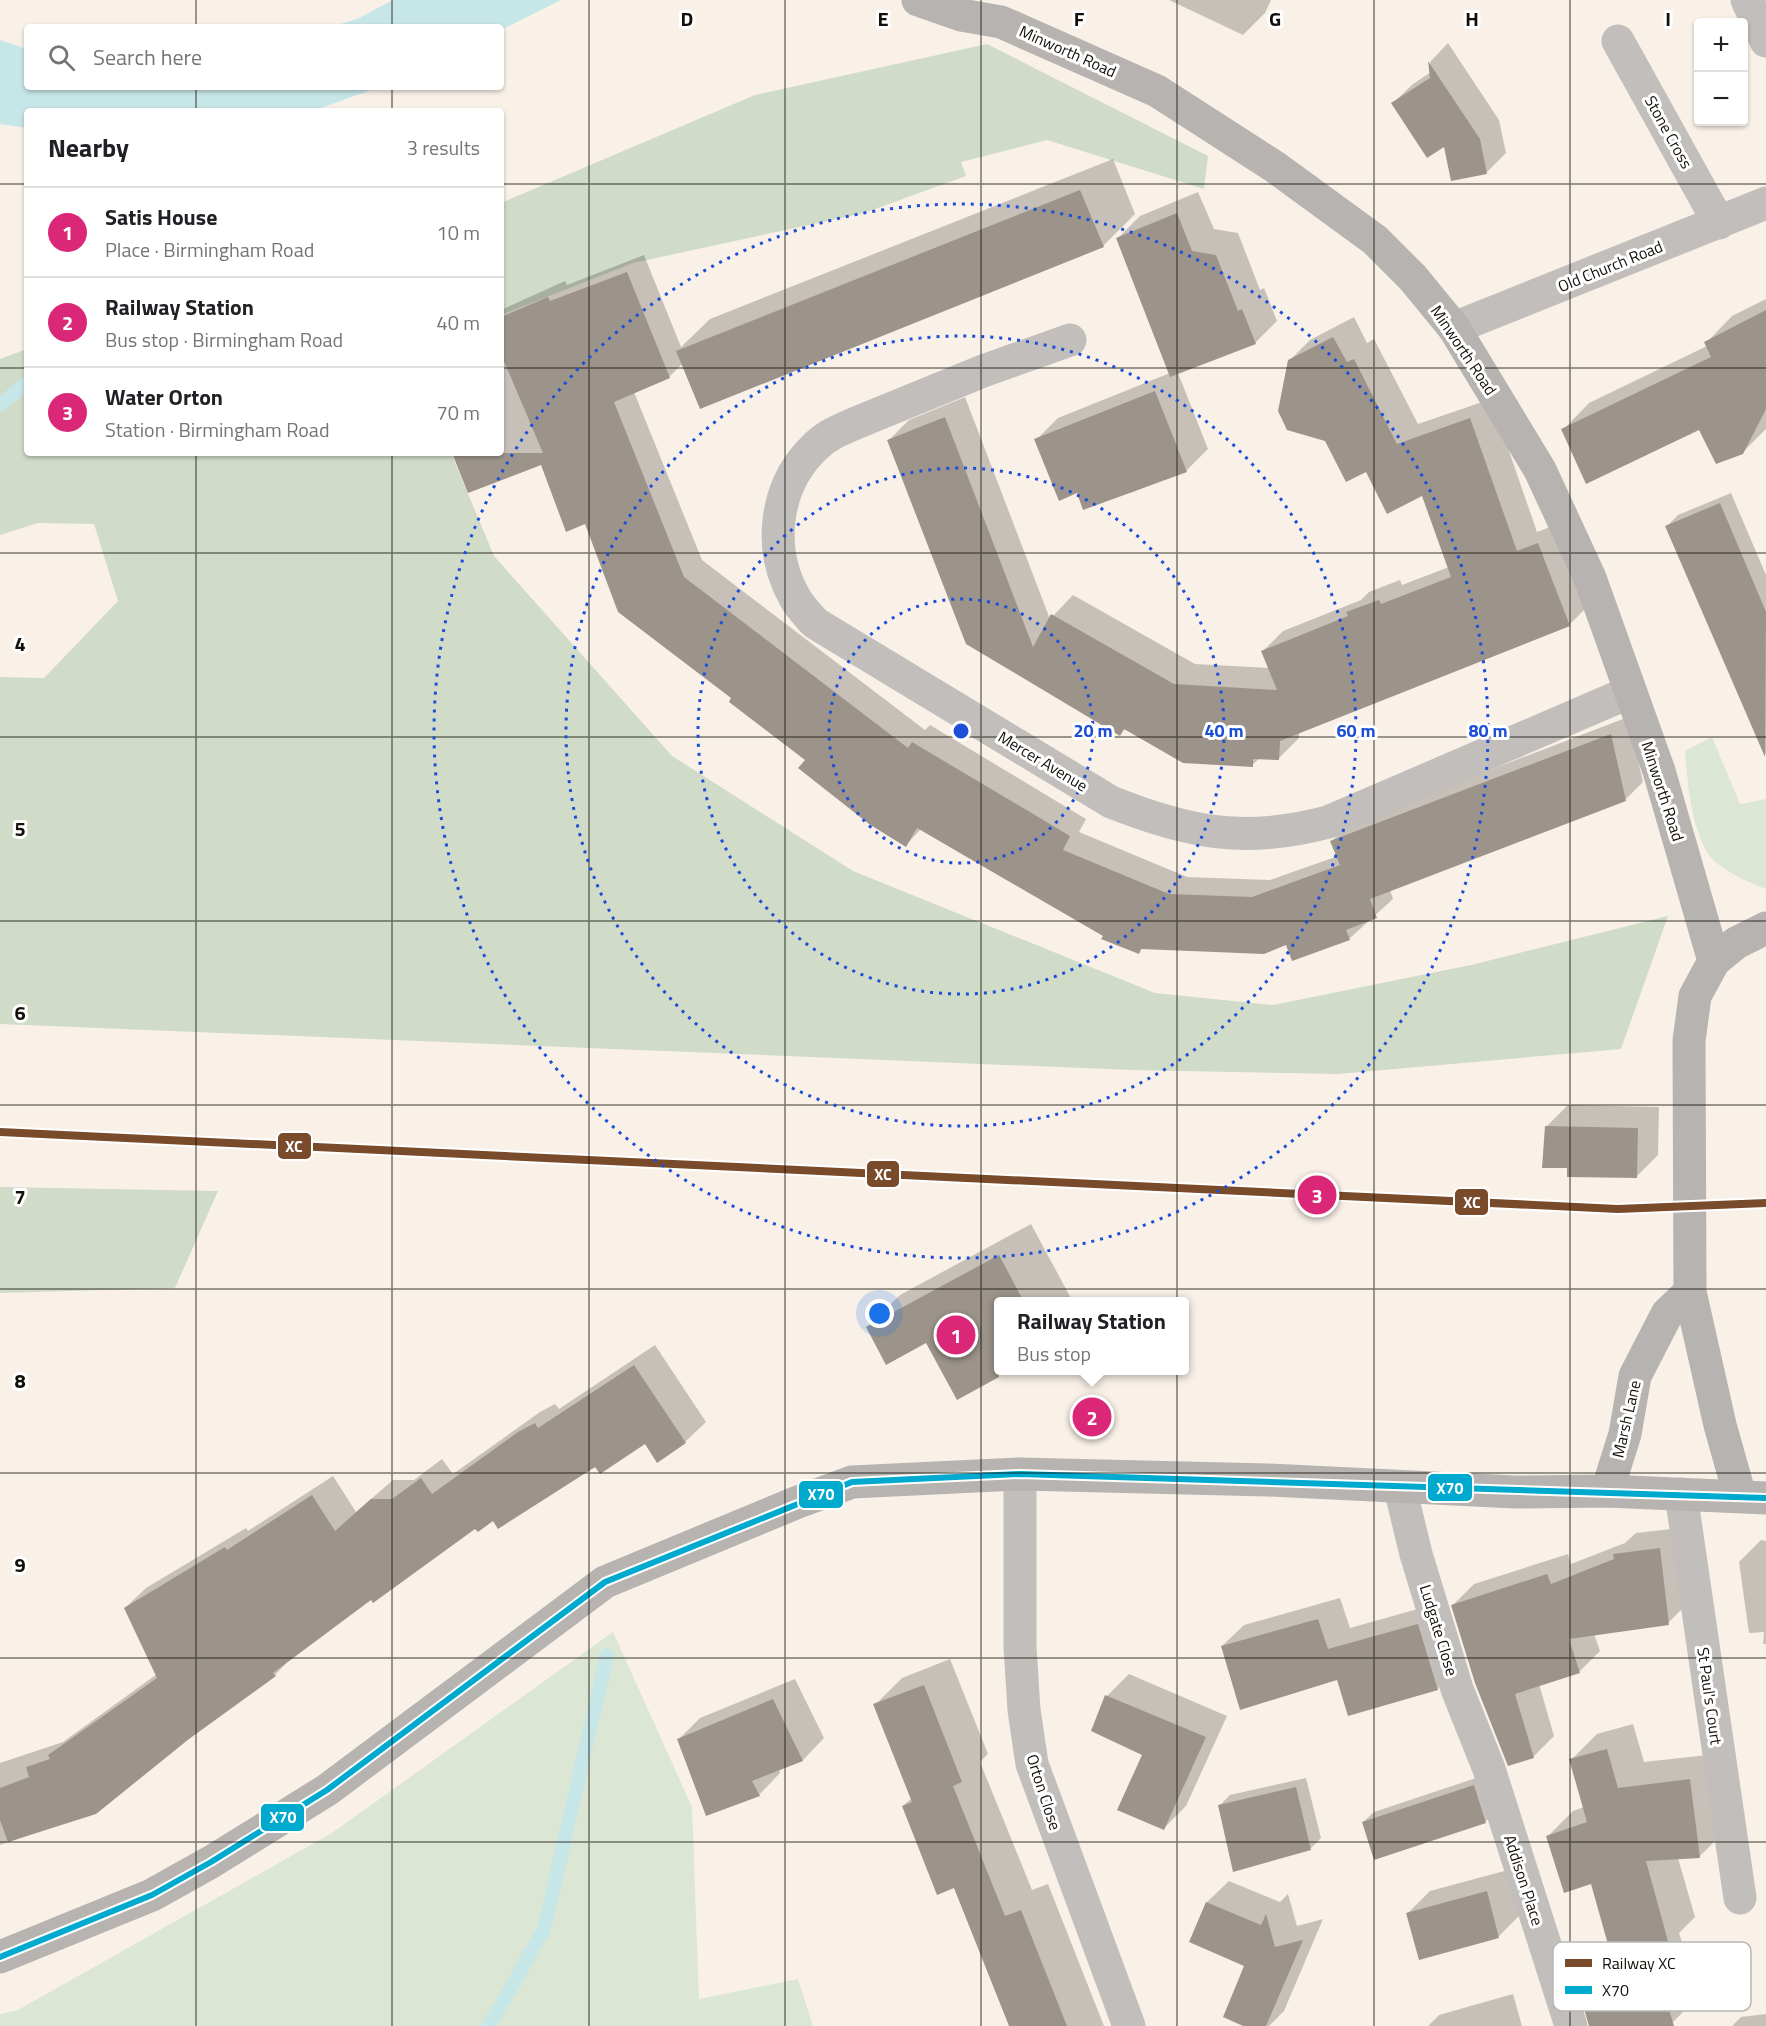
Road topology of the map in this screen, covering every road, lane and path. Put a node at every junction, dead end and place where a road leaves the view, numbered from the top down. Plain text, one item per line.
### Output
1 (918, 0) edge
2 (1747, 0) edge
3 (1618, 41) dead end
4 (1766, 41) edge
5 (1766, 203) edge
6 (1719, 223) junction
7 (1454, 328) junction
8 (1070, 340) dead end
9 (1630, 692) junction
10 (1766, 928) edge
11 (1714, 961) junction
12 (1690, 1277) junction
13 (1020, 1474) junction
14 (1400, 1488) junction
15 (1607, 1491) junction
16 (1681, 1494) junction
17 (1753, 1497) edge
18 (1489, 1769) joint
19 (1740, 1898) dead end
20 (0, 1957) edge
21 (1553, 1970) edge
22 (1566, 2011) edge
23 (1129, 2026) edge
24 (1571, 2026) edge

1 - 7 main road, Minworth Road
2 - 4 street
3 - 6 street, Stone Cross
5 - 6 street, Old Church Road
6 - 7 street, Old Church Road
7 - 9 main road, Minworth Road
8 - 9 street, Mercer Avenue
9 - 11 main road, Minworth Road
10 - 11 main road
11 - 12 main road
12 - 15 main road, Marsh Lane
12 - 17 main road
13 - 14 main road
13 - 20 main road
13 - 23 street, Orton Close
14 - 15 main road
14 - 18 street, Ludgate Close
15 - 16 main road
16 - 17 main road
16 - 19 street, St Paul's Court
18 - 21 street, Addison Place
22 - 24 street, Addison Place

